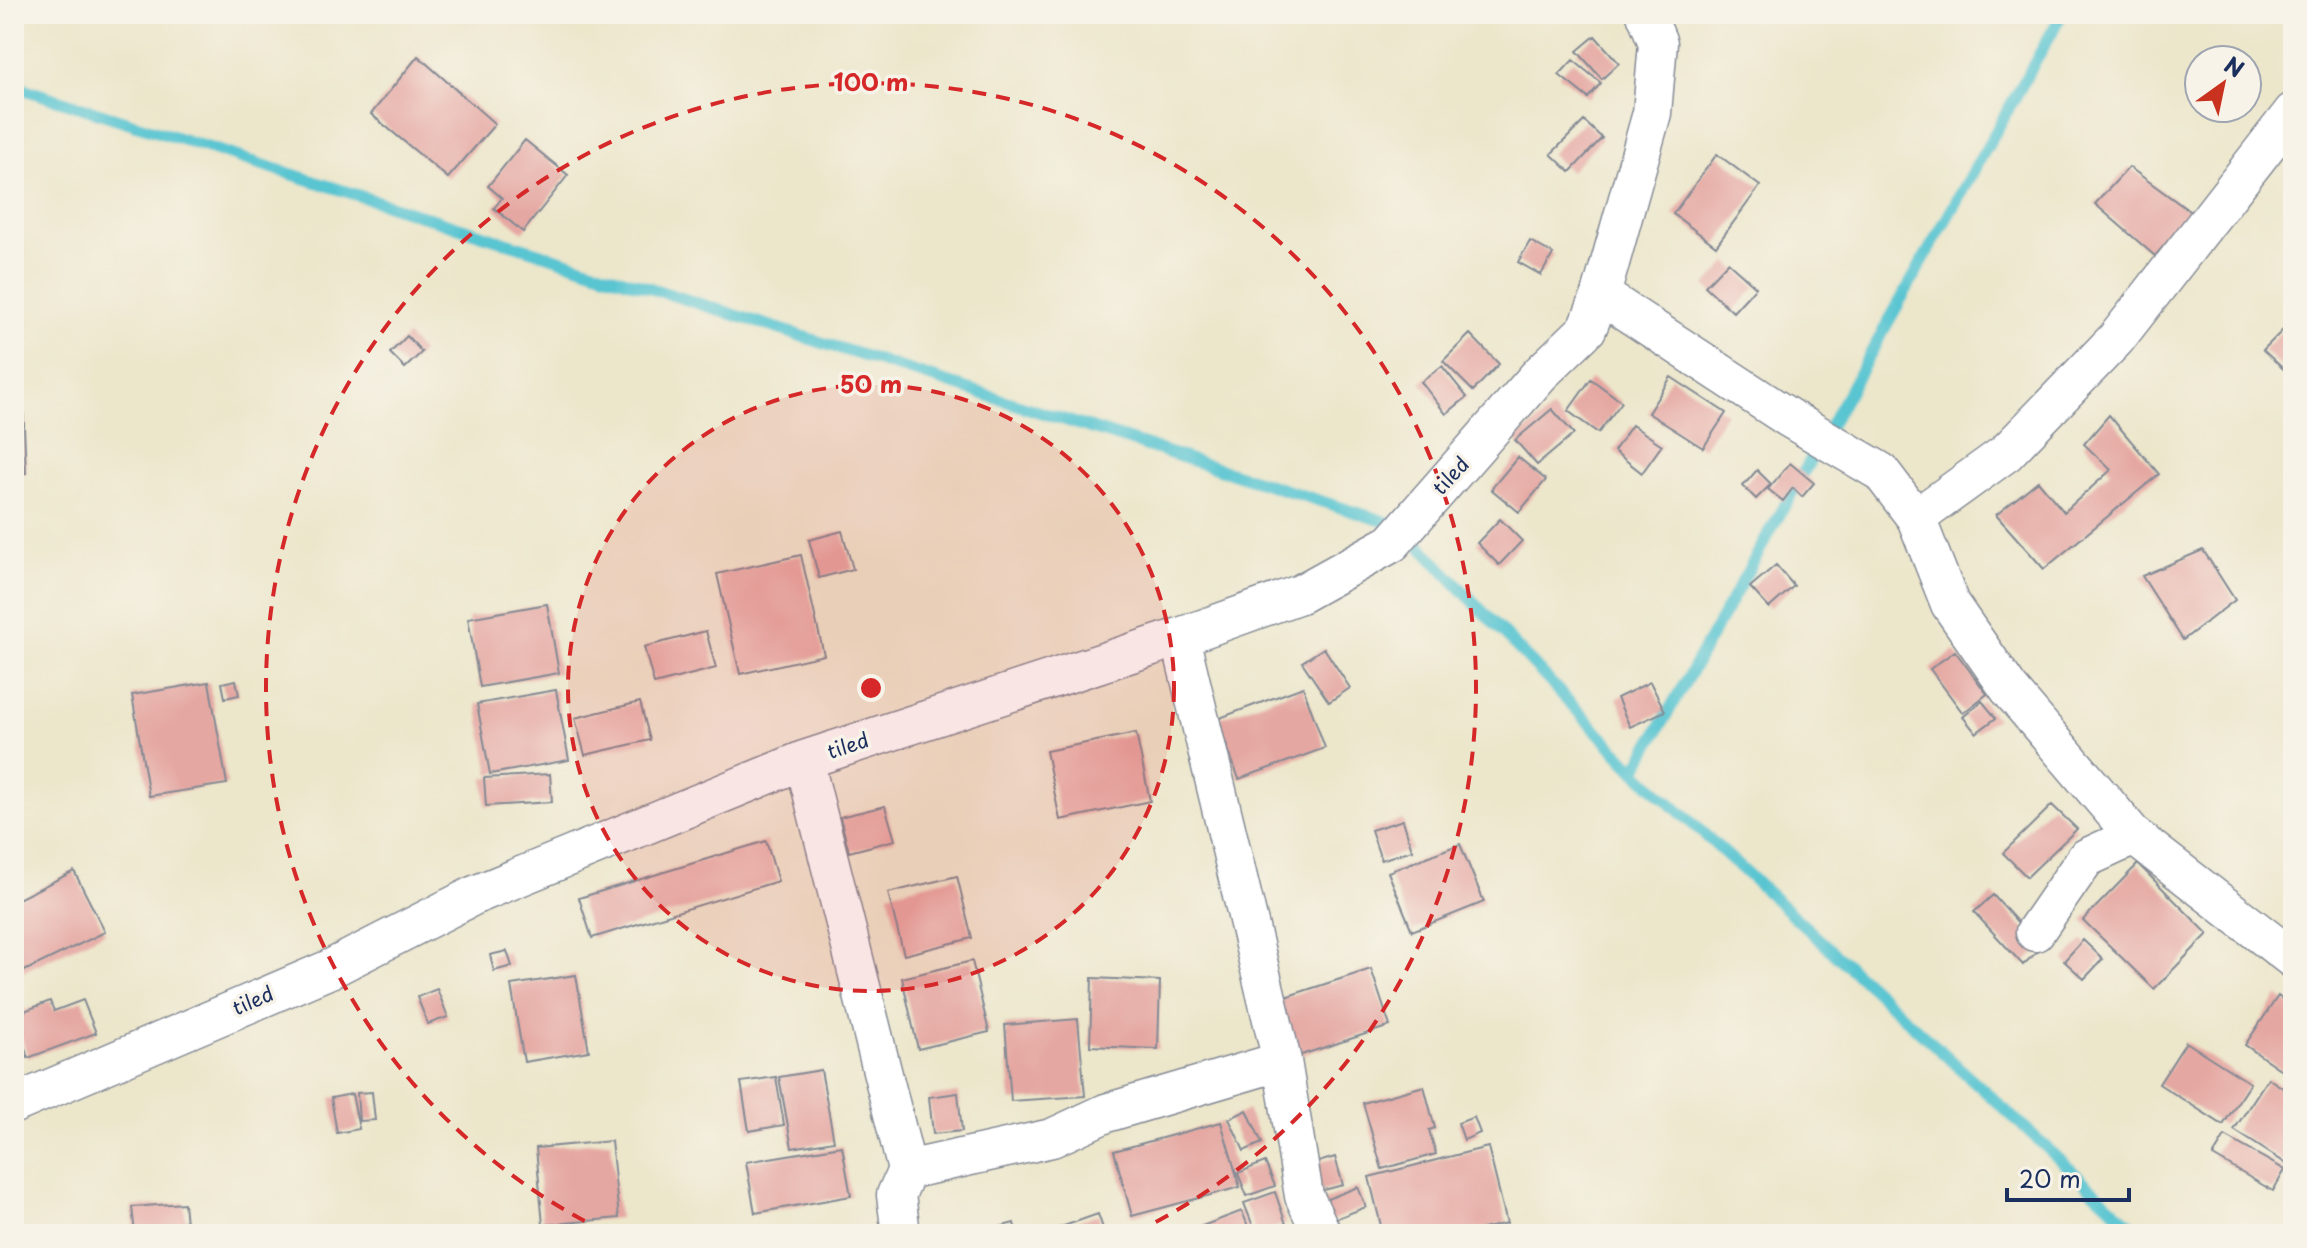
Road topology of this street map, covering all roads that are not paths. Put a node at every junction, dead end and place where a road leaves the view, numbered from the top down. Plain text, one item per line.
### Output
1 (1646, 14) edge
2 (2293, 112) edge
3 (1601, 295) junction
4 (1916, 518) junction
5 (1180, 637) junction
6 (804, 760) junction
7 (2134, 836) junction
8 (2035, 932) dead end
9 (2293, 959) edge
10 (1282, 1061) junction
11 (14, 1104) edge
12 (907, 1170) junction
13 (901, 1234) edge
14 (1322, 1234) edge

1 - 3 street, tiled
2 - 4 street
3 - 4 street
3 - 5 street, tiled
4 - 7 street
5 - 6 street, tiled
5 - 10 street
6 - 11 street, tiled
6 - 12 street
7 - 8 street
7 - 9 street
10 - 12 street
10 - 14 street
12 - 13 street

